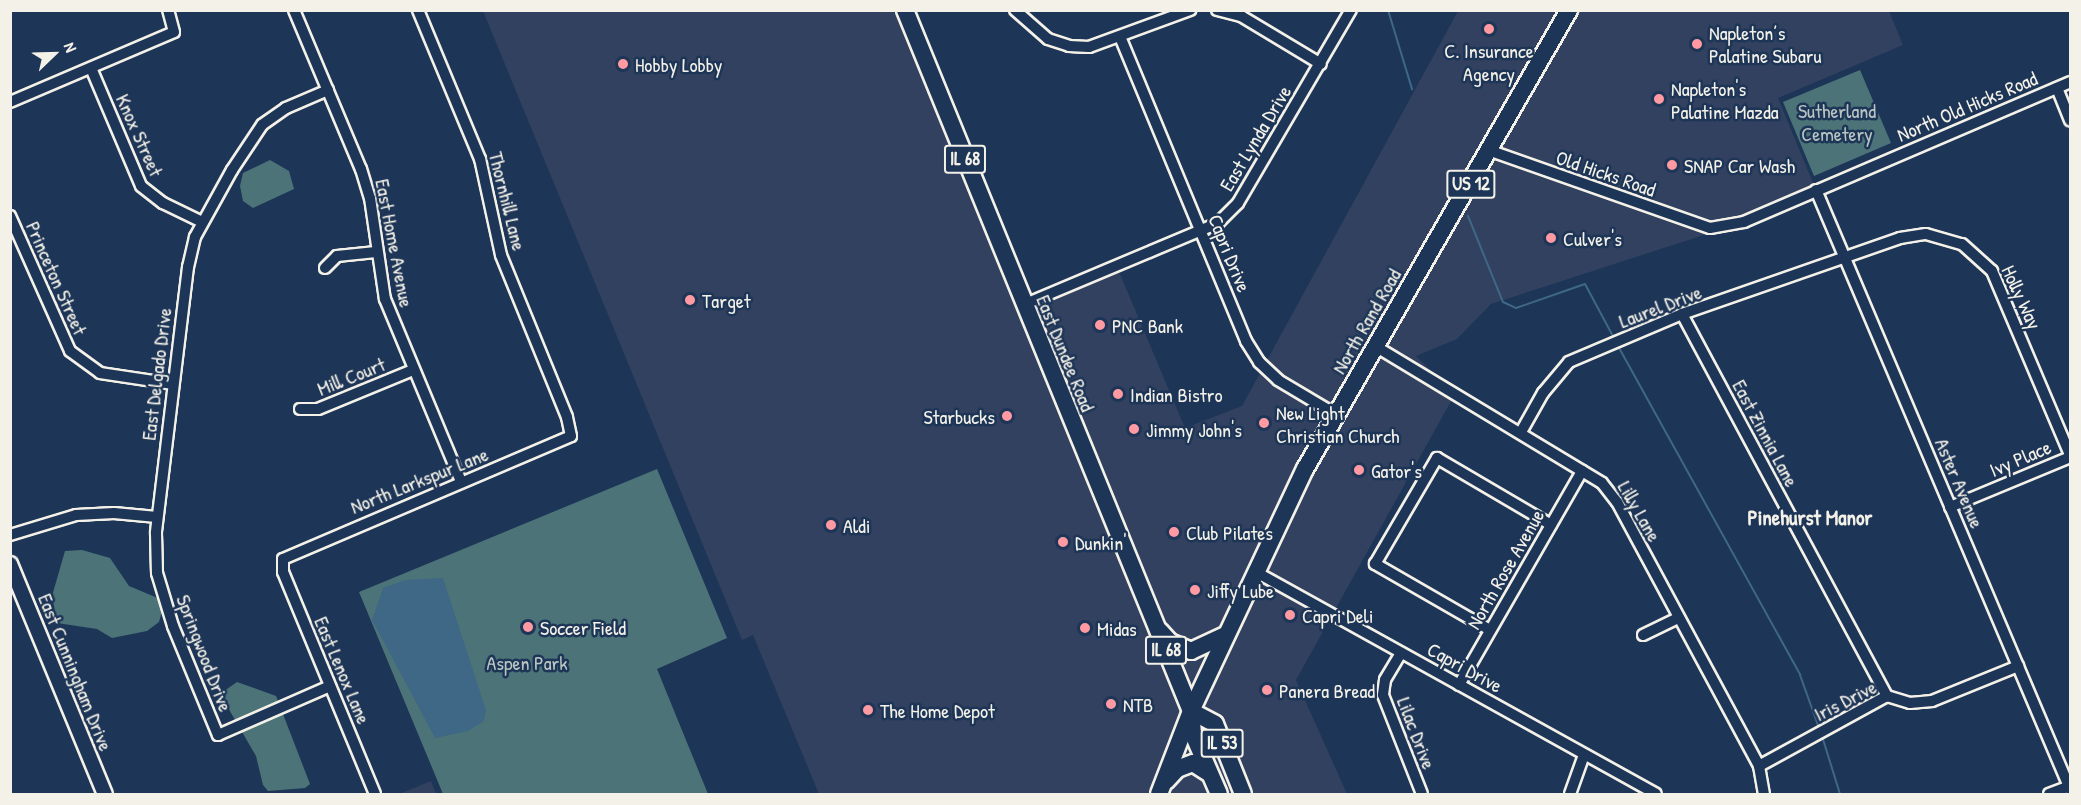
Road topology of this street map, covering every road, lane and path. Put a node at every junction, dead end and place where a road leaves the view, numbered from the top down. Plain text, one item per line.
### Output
1 (168, 10) edge
2 (294, 10) edge
3 (418, 10) edge
4 (905, 10) edge
5 (1015, 10) edge
6 (1190, 10) edge
7 (1217, 10) edge
8 (1352, 10) edge
9 (1569, 10) edge
10 (1121, 39) junction
11 (1321, 64) junction
12 (91, 68) junction
13 (2070, 82) edge
14 (2057, 87) junction
15 (328, 90) junction
16 (10, 102) edge
17 (2070, 120) edge
18 (1491, 151) junction
19 (1816, 190) junction
20 (10, 216) edge
21 (202, 222) junction
22 (1710, 228) joint
23 (1202, 231) junction
24 (376, 252) junction
25 (1845, 260) junction
26 (325, 268) dead end
27 (1023, 305) junction
28 (1682, 314) junction
29 (1375, 346) junction
30 (413, 370) junction
31 (173, 384) junction
32 (300, 410) dead end
33 (1335, 414) junction
34 (1521, 432) junction
35 (571, 436) joint
36 (2070, 456) edge
37 (1582, 471) junction
38 (461, 482) junction
39 (1950, 507) junction
40 (157, 517) junction
41 (1551, 525) junction
42 (156, 533) joint
43 (10, 535) edge
44 (283, 559) joint
45 (10, 564) edge
46 (1256, 572) junction
47 (1677, 618) junction
48 (1155, 624) junction
49 (1490, 630) junction
50 (1226, 635) junction
51 (1643, 635) dead end
52 (1401, 653) junction
53 (2018, 666) junction
54 (1459, 685) junction
55 (330, 686) junction
56 (1887, 696) junction
57 (1191, 711) junction
58 (1584, 755) junction
59 (1759, 766) junction
60 (1210, 774) junction
61 (2070, 787) edge
62 (1161, 789) edge
63 (105, 795) edge
64 (375, 795) edge
65 (1219, 795) edge
66 (1243, 795) edge
67 (1422, 795) edge
68 (1570, 795) edge
69 (1656, 795) edge
70 (1764, 795) edge
71 (2049, 795) edge

1 - 12 street
2 - 15 street, East Home Avenue
3 - 35 street, Thornhill Lane
4 - 27 main road, East Dundee Road / IL 68
5 - 10 street
6 - 10 street
7 - 11 street
8 - 11 street, East Lynda Drive
9 - 18 main road, North Rand Road / US 12
10 - 23 street, Capri Drive
11 - 23 street, East Lynda Drive
12 - 16 street
12 - 21 street, Knox Street
13 - 14 street, North Old Hicks Road
14 - 17 street
14 - 19 street, North Old Hicks Road
15 - 21 street, East Delgado Drive
15 - 24 street, East Home Avenue
18 - 22 street, Old Hicks Road
18 - 29 main road, North Rand Road / US 12
19 - 22 street, North Old Hicks Road
19 - 25 street, Aster Avenue
20 - 31 street, Princeton Street
21 - 31 street, East Delgado Drive
23 - 27 street, East Lynda Drive
23 - 33 street, Capri Drive
24 - 26 street
24 - 30 street, East Home Avenue
25 - 28 street, Laurel Drive
25 - 36 street, Holly Way
25 - 39 street, Aster Avenue
27 - 48 main road, East Dundee Road / IL 68
28 - 34 street, Laurel Drive
28 - 56 street, East Zinnia Lane
29 - 33 main road, North Rand Road / US 12
29 - 34 street, Lilly Lane
30 - 32 street, Mill Court
30 - 38 street, East Home Avenue
31 - 40 street, East Delgado Drive
33 - 46 main road, North Rand Road / US 12
34 - 37 street, Lilly Lane
35 - 38 street, North Larkspur Lane
36 - 39 street, Ivy Place
37 - 41 street, North Rose Avenue
37 - 47 street, Lilly Lane
38 - 44 street, North Larkspur Lane
39 - 53 street, Aster Avenue
40 - 42 street, East Delgado Drive
40 - 43 street
41 - 49 street, North Rose Avenue
41 - 49 street
42 - 55 street, Springwood Drive
44 - 55 street, East Lenox Lane
45 - 63 street, East Cunningham Drive
46 - 50 main road, North Rand Road / US 12
46 - 52 street, Capri Drive
47 - 51 street
47 - 59 street, Lilly Lane
48 - 50 main road
48 - 57 main road, East Dundee Road / IL 68
49 - 54 street, North Rose Avenue
50 - 57 main road, North Rand Road / US 12
52 - 54 street, Capri Drive
52 - 67 street, Lilac Drive
53 - 56 street, Iris Drive
53 - 61 street, Aster Avenue
54 - 58 street, Capri Drive
55 - 64 street, East Lenox Lane
56 - 59 street, Iris Drive
57 - 60 main road, East Dundee Road / IL 53
57 - 62 main road, North Rand Road / US 12
57 - 66 main road, IL 53
58 - 68 street
58 - 69 street, Capri Drive
59 - 70 street, Lilly Lane
60 - 62 main road
60 - 65 main road, East Dundee Road / IL 53
61 - 71 street

